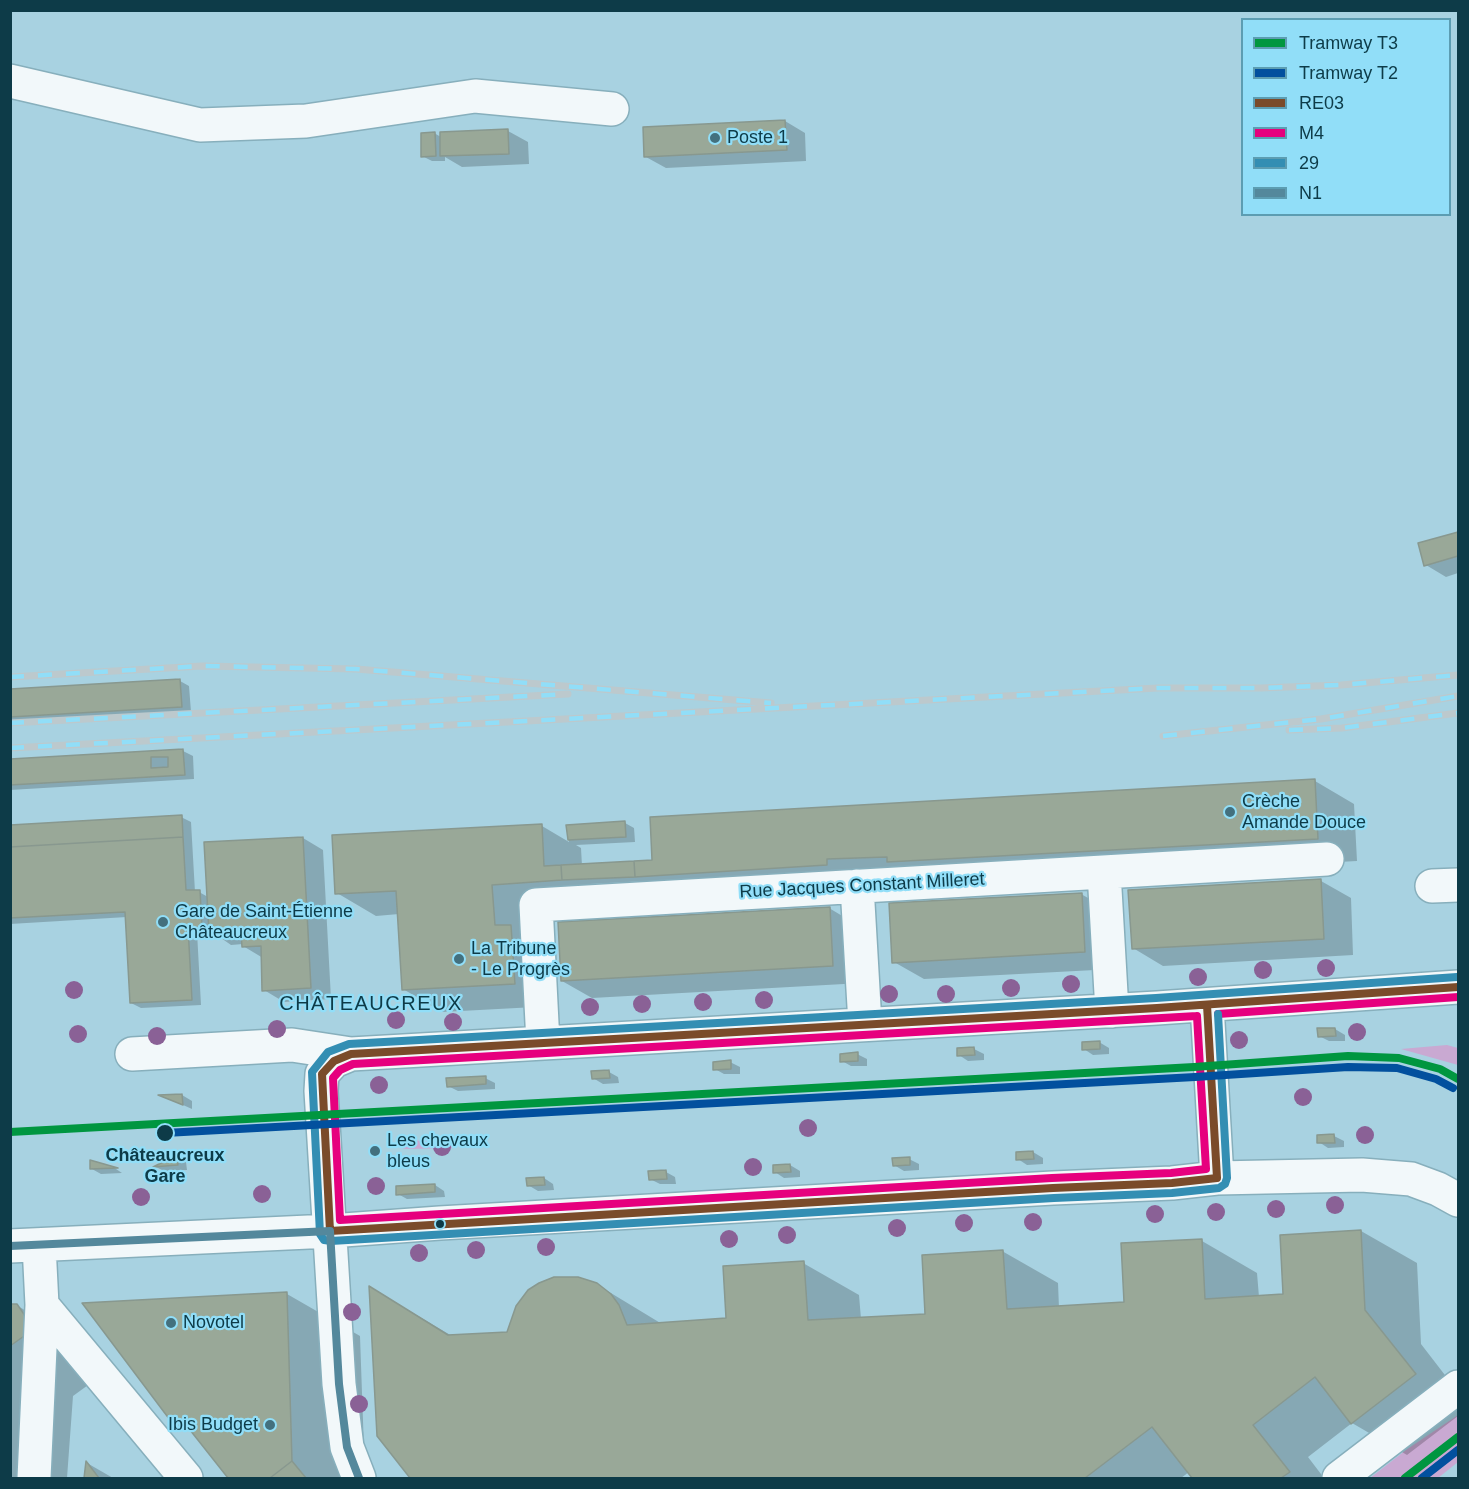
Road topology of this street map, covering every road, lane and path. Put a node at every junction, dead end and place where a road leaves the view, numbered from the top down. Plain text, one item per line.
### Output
1 (10, 81) edge
2 (612, 109) dead end
3 (1327, 859) dead end
4 (1104, 872) junction
5 (857, 886) junction
6 (1458, 987) edge
7 (1207, 1005) junction
8 (1112, 1011) junction
9 (865, 1024) junction
10 (543, 1043) junction
11 (132, 1054) dead end
12 (351, 1054) junction
13 (1217, 1178) junction
14 (1458, 1200) edge
15 (330, 1232) junction
16 (25, 1245) edge
17 (42, 1305) junction
18 (1458, 1387) edge
19 (34, 1479) edge
20 (186, 1479) edge
21 (359, 1479) edge
22 (1339, 1479) edge

1 - 2 street
3 - 4 street, Rue Jacques Constant Milleret
4 - 5 street, Rue Jacques Constant Milleret
4 - 8 street
5 - 9 street
5 - 10 street, Rue Jacques Constant Milleret
6 - 7 street
7 - 8 street
7 - 13 street
8 - 9 street
9 - 10 street
10 - 12 street
11 - 12 street
12 - 15 street
13 - 14 street
13 - 15 street
15 - 16 street
15 - 21 street
16 - 17 street
17 - 19 street
17 - 20 street
18 - 22 street

